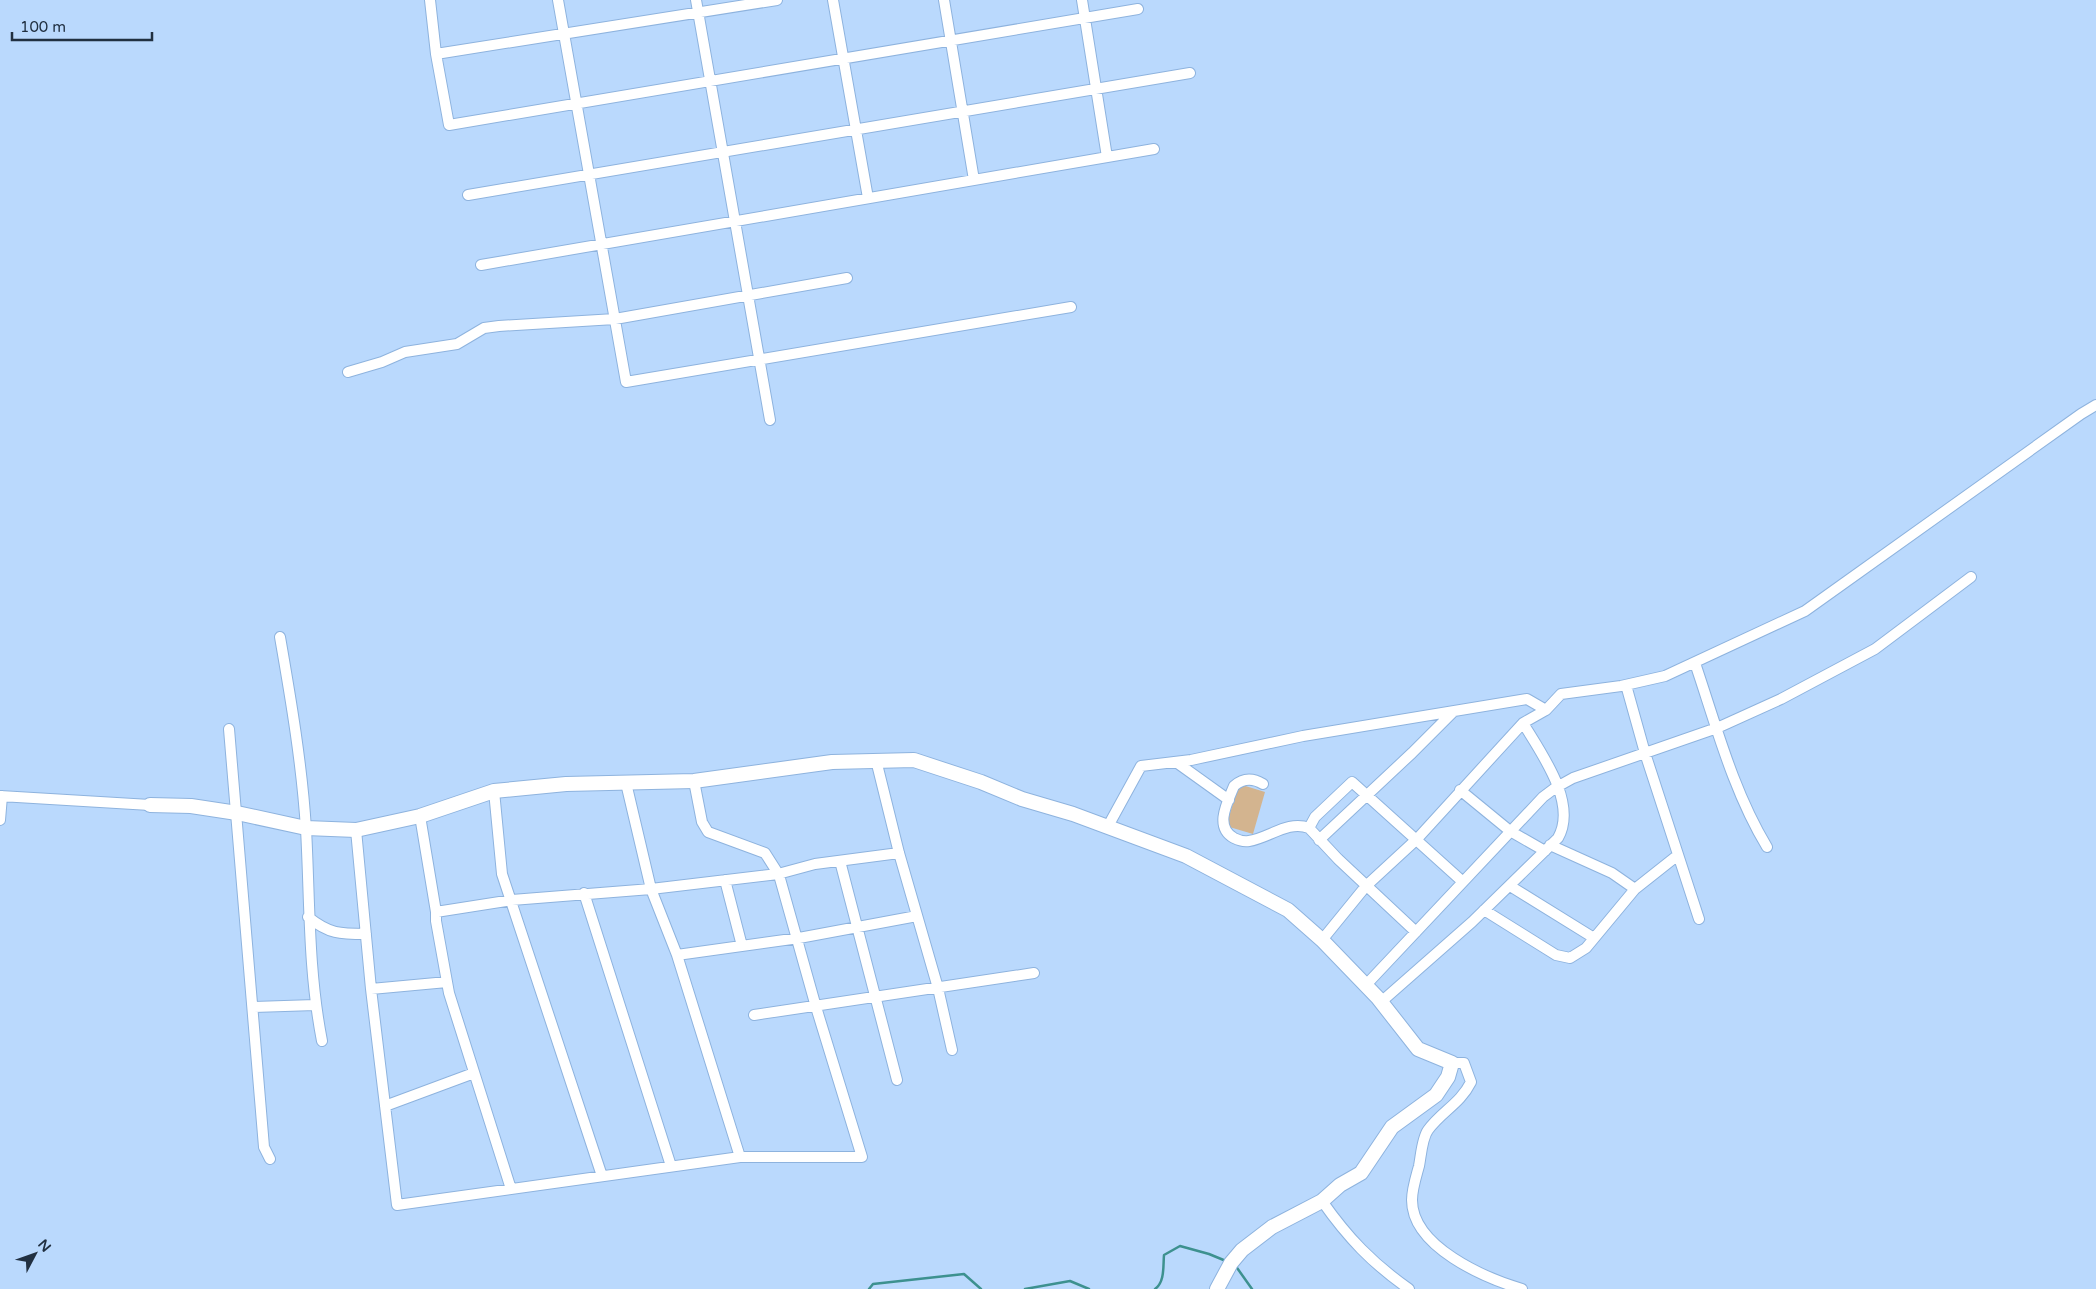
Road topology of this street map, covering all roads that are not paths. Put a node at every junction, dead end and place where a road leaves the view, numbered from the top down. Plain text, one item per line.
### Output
1 (430, 0) edge
2 (558, 0) edge
3 (696, 0) edge
4 (777, 0) edge
5 (833, 0) edge
6 (944, 0) edge
7 (1082, 0) edge
8 (1138, 9) dead end
9 (698, 13) junction
10 (1085, 18) junction
11 (565, 35) junction
12 (951, 40) junction
13 (436, 54) junction
14 (843, 58) junction
15 (1190, 73) dead end
16 (710, 80) junction
17 (1096, 89) junction
18 (577, 102) junction
19 (962, 111) junction
20 (856, 129) junction
21 (1154, 149) dead end
22 (722, 152) junction
23 (1108, 157) junction
24 (589, 174) junction
25 (974, 180) junction
26 (468, 195) dead end
27 (868, 198) junction
28 (734, 221) junction
29 (602, 244) junction
30 (481, 265) dead end
31 (846, 278) dead end
32 (748, 296) junction
33 (1071, 307) dead end
34 (615, 319) junction
35 (759, 360) junction
36 (348, 372) dead end
37 (2096, 405) edge
38 (770, 420) dead end
39 (1971, 577) dead end
40 (280, 637) dead end
41 (1695, 663) junction
42 (1626, 685) junction
43 (1546, 710) junction
44 (1454, 711) junction
45 (1524, 722) junction
46 (1717, 728) junction
47 (229, 729) dead end
48 (1645, 753) junction
49 (876, 760) junction
50 (1176, 762) junction
51 (694, 781) junction
52 (626, 783) junction
53 (1264, 784) dead end
54 (1558, 786) junction
55 (1460, 790) junction
56 (494, 791) junction
57 (1367, 795) junction
58 (1, 796) edge
59 (1228, 800) junction
60 (150, 805) joint
61 (237, 813) junction
62 (420, 816) junction
63 (0, 820) edge
64 (306, 828) junction
65 (1107, 828) junction
66 (1309, 828) junction
67 (356, 830) junction
68 (1510, 831) junction
69 (1417, 839) junction
70 (1319, 840) junction
71 (1767, 847) dead end
72 (1548, 848) junction
73 (899, 853) junction
74 (1678, 855) junction
75 (840, 861) junction
76 (778, 874) junction
77 (725, 880) junction
78 (1464, 882) junction
79 (1366, 886) junction
80 (1510, 886) junction
81 (651, 889) junction
82 (1635, 889) junction
83 (584, 893) junction
84 (512, 900) junction
85 (1484, 910) junction
86 (436, 912) junction
87 (917, 916) junction
88 (308, 917) junction
89 (1699, 919) dead end
90 (856, 928) junction
91 (1416, 932) junction
92 (366, 934) junction
93 (798, 938) junction
94 (1594, 938) junction
95 (1322, 940) junction
96 (742, 946) junction
97 (676, 955) junction
98 (1034, 974) dead end
99 (447, 982) junction
100 (1365, 986) junction
101 (938, 988) junction
102 (371, 989) junction
103 (876, 998) junction
104 (1381, 1002) junction
105 (315, 1005) junction
106 (253, 1007) junction
107 (816, 1007) junction
108 (754, 1015) dead end
109 (322, 1041) dead end
110 (952, 1050) dead end
111 (1452, 1063) junction
112 (474, 1073) junction
113 (896, 1080) dead end
114 (385, 1106) junction
115 (740, 1157) junction
116 (270, 1158) dead end
117 (671, 1166) junction
118 (602, 1176) junction
119 (512, 1189) junction
120 (1322, 1201) junction
121 (1217, 1289) edge
122 (1409, 1289) edge
123 (1522, 1289) edge

1 - 13 street
2 - 11 street
3 - 9 street
4 - 9 street
5 - 14 street
6 - 12 street
7 - 10 street
8 - 10 street
9 - 11 street
9 - 16 street
10 - 12 street
10 - 17 street
11 - 13 street
11 - 18 street
12 - 14 street
12 - 19 street
13 - 18 street
14 - 16 street
14 - 20 street
15 - 17 street
16 - 18 street
16 - 22 street
17 - 19 street
17 - 23 street
18 - 24 street
19 - 20 street
19 - 25 street
20 - 22 street
20 - 27 street
21 - 23 street
22 - 24 street
22 - 28 street
23 - 25 street
24 - 26 street
24 - 29 street
25 - 27 street
27 - 28 street
28 - 29 street
28 - 32 street
29 - 30 street
29 - 34 street
31 - 32 street
32 - 34 street
32 - 35 street
33 - 35 street
34 - 35 street
34 - 36 street
35 - 38 street
37 - 41 street
39 - 46 street
40 - 64 street
41 - 42 street
41 - 46 street
42 - 43 street
42 - 48 street
43 - 44 street
43 - 45 street
44 - 50 street
44 - 57 street
45 - 54 street
45 - 55 street
46 - 48 street
46 - 71 street
47 - 61 street
48 - 54 street
48 - 74 street
49 - 51 street
49 - 65 street
49 - 73 street
50 - 59 street
50 - 65 street
51 - 52 street
51 - 76 street
52 - 56 street
52 - 81 street
53 - 59 street
54 - 68 street
54 - 72 street
55 - 68 street
55 - 69 street
56 - 62 street
56 - 84 street
57 - 66 street
57 - 69 street
57 - 70 street
58 - 60 street
58 - 63 street
59 - 66 street
60 - 61 street
61 - 64 street
61 - 106 street
62 - 67 street
62 - 86 street
64 - 67 street
64 - 88 street
65 - 95 street
66 - 70 street
67 - 92 street
68 - 72 street
68 - 78 street
69 - 78 street
69 - 79 street
70 - 79 street
72 - 80 street
72 - 82 street
73 - 75 street
73 - 87 street
74 - 82 street
74 - 89 street
75 - 76 street
75 - 90 street
76 - 77 street
76 - 93 street
77 - 81 street
77 - 96 street
78 - 91 street
79 - 91 street
79 - 95 street
80 - 85 street
80 - 94 street
81 - 83 street
81 - 97 street
82 - 94 street
83 - 84 street
83 - 117 street
84 - 86 street
84 - 118 street
85 - 94 street
85 - 104 street
86 - 99 street
87 - 90 street
87 - 101 street
88 - 92 street
88 - 105 street
90 - 93 street
90 - 103 street
91 - 100 street
92 - 102 street
93 - 96 street
93 - 107 street
95 - 100 street
96 - 97 street
97 - 115 street
98 - 101 street
99 - 102 street
99 - 112 street
100 - 104 street
101 - 103 street
101 - 110 street
102 - 114 street
103 - 107 street
103 - 113 street
104 - 111 street
105 - 106 street
105 - 109 street
106 - 116 street
107 - 108 street
107 - 115 street
111 - 120 street
111 - 123 street
112 - 114 street
112 - 119 street
114 - 119 street
115 - 117 street
117 - 118 street
118 - 119 street
120 - 121 street
120 - 122 street

